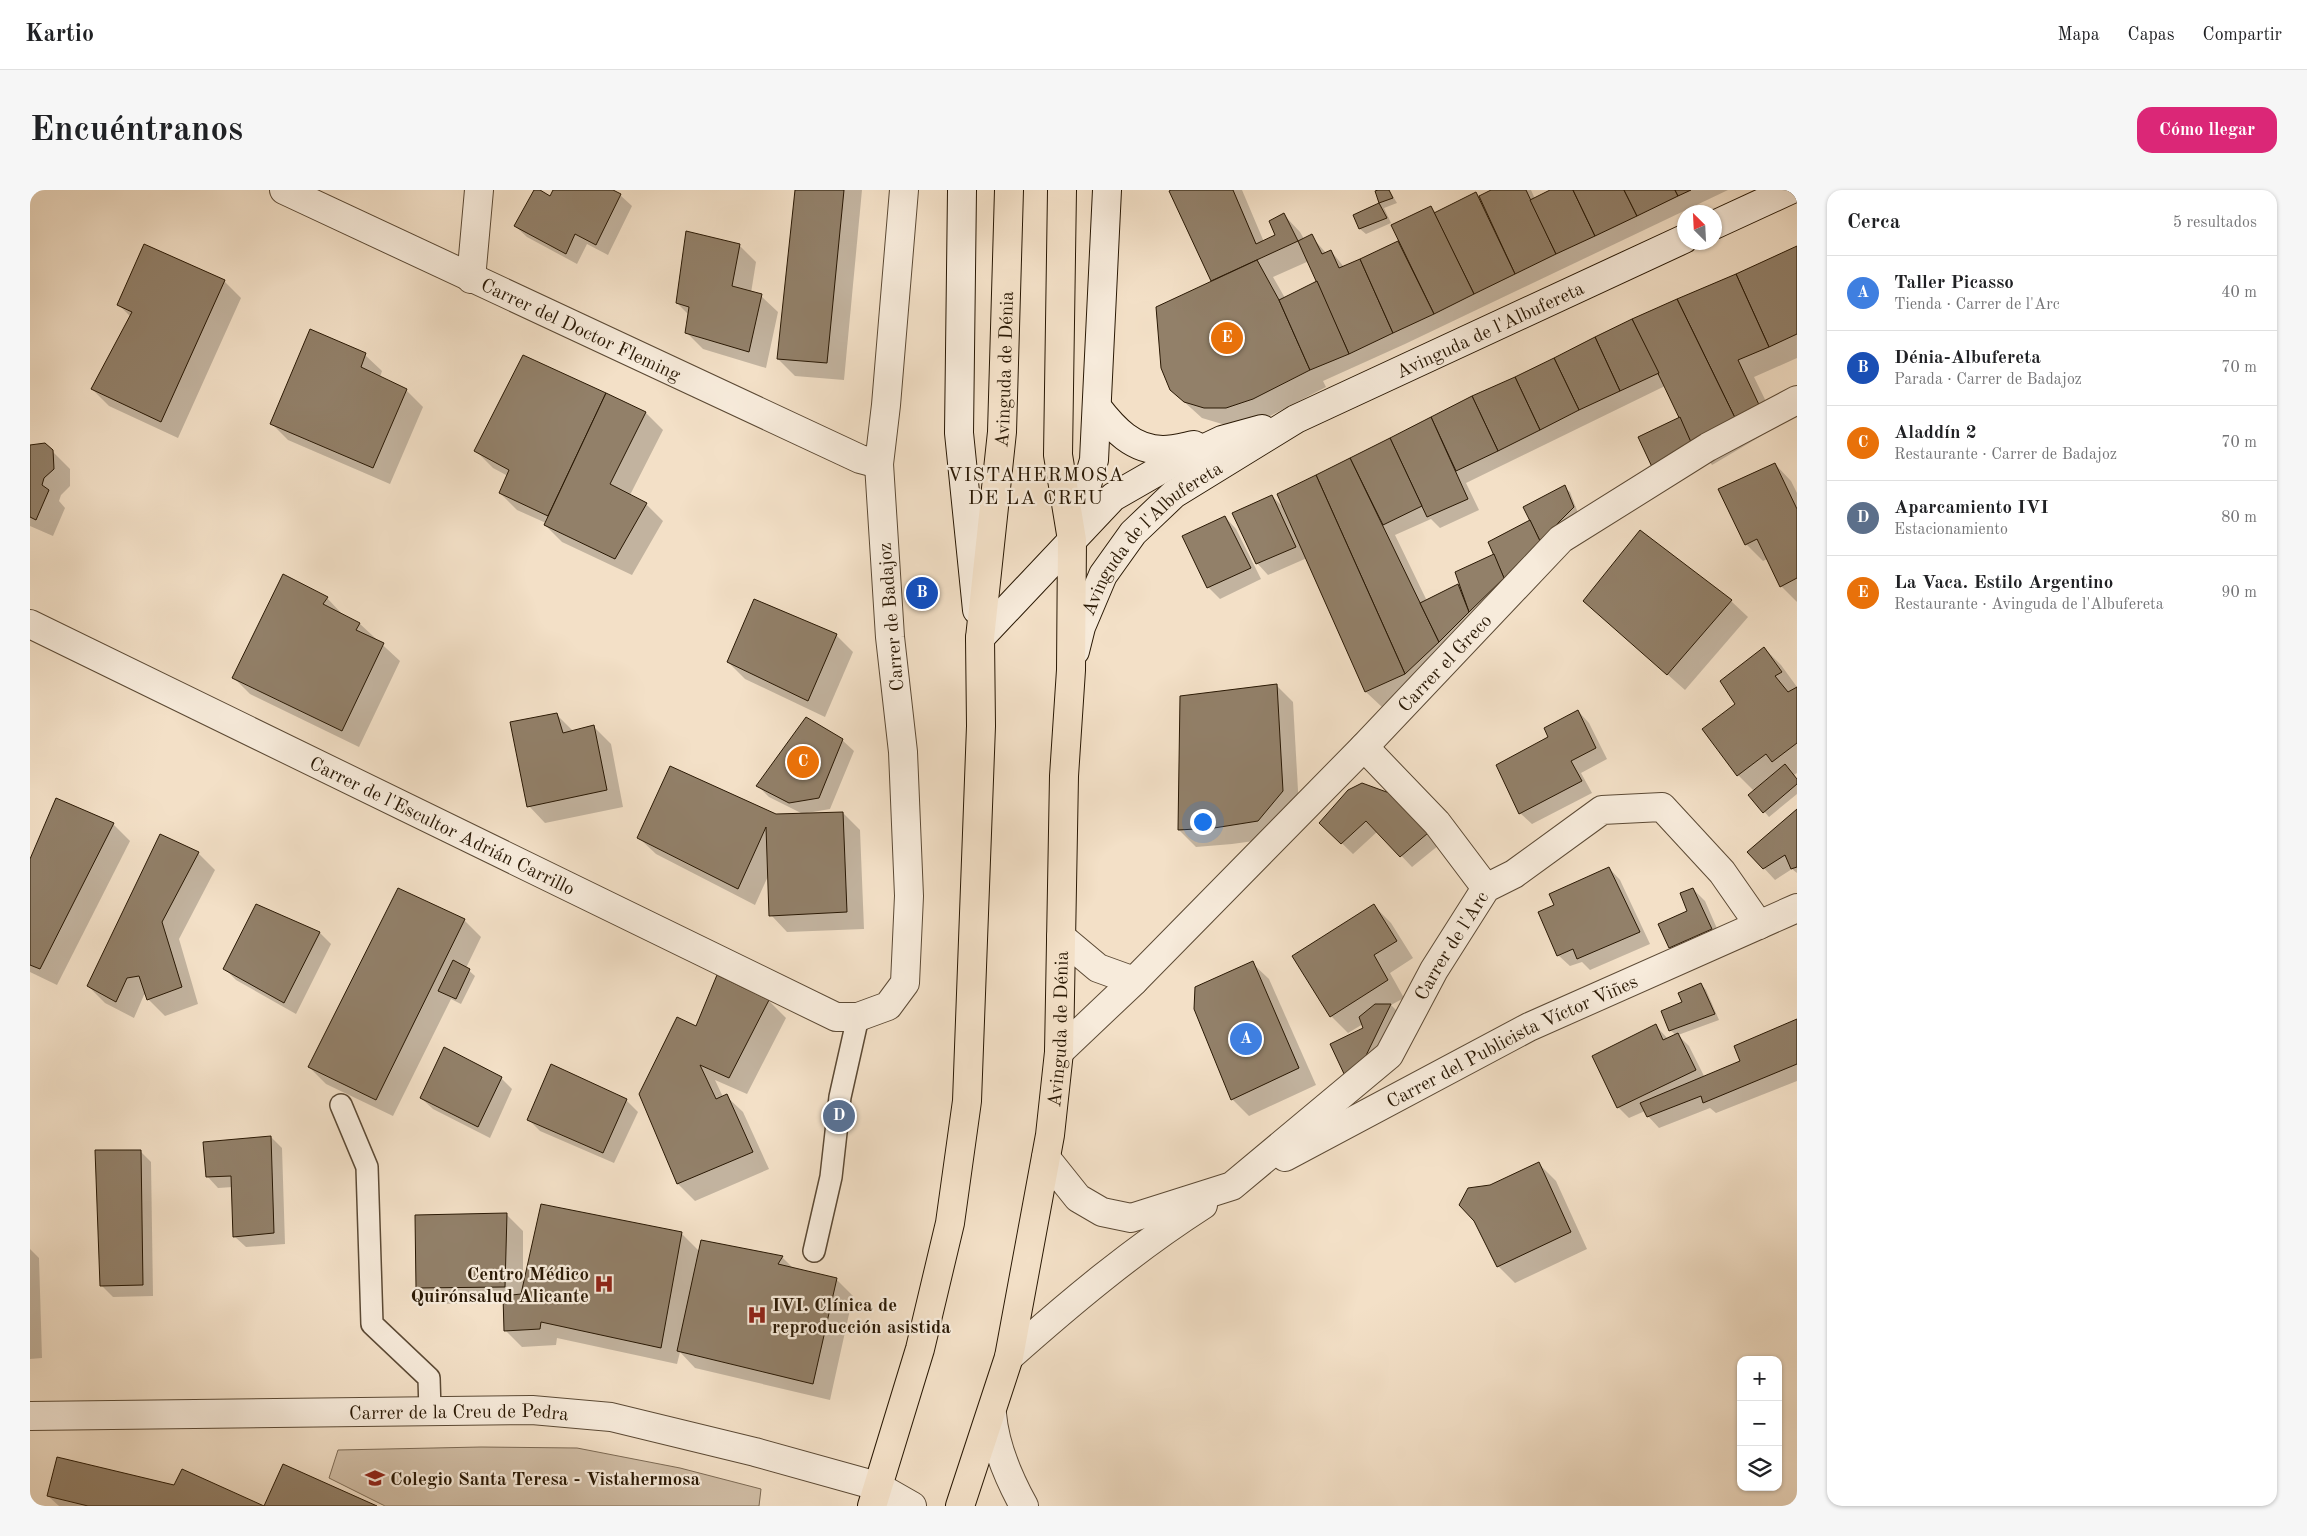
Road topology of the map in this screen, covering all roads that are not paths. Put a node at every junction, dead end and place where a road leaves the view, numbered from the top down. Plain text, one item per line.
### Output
1 (284, 190) edge
2 (479, 190) edge
3 (904, 190) edge
4 (962, 190) edge
5 (1009, 190) edge
6 (1062, 190) edge
7 (1107, 190) edge
8 (1788, 190) edge
9 (1722, 221) edge
10 (1677, 242) edge
11 (471, 279) junction
12 (1797, 400) edge
13 (1097, 407) junction
14 (1296, 419) junction
15 (1222, 440) junction
16 (879, 464) junction
17 (1072, 540) junction
18 (30, 624) edge
19 (980, 638) junction
20 (1071, 670) junction
21 (1364, 747) junction
22 (1486, 888) junction
23 (1797, 908) edge
24 (1759, 925) junction
25 (1061, 937) junction
26 (1134, 981) junction
27 (858, 1018) junction
28 (1059, 1052) junction
29 (341, 1105) dead end
30 (1046, 1158) junction
31 (1232, 1186) junction
32 (814, 1250) dead end
33 (1009, 1357) junction
34 (430, 1411) junction
35 (992, 1414) junction
36 (30, 1416) edge
37 (872, 1500) edge
38 (912, 1506) edge
39 (960, 1506) edge
40 (1024, 1506) edge

1 - 11 street, Carrer del Doctor Fleming
2 - 11 street
3 - 16 street, Carrer de Badajoz
4 - 19 street, Avinguda de Dénia
5 - 19 main road, Avinguda de Dénia
6 - 17 main road, Avinguda de Dénia
7 - 13 street, Avinguda de Dénia
8 - 9 street
10 - 14 street, Avinguda de l'Albufereta
11 - 16 street, Carrer del Doctor Fleming
12 - 21 street, Carrer el Greco
13 - 15 street, Avinguda de l'Albufereta
13 - 17 street, Avinguda de Dénia
14 - 15 street, Avinguda de l'Albufereta
14 - 20 street, Avinguda de l'Albufereta
15 - 17 street, Avinguda de l'Albufereta
16 - 27 street, Carrer de Badajoz
17 - 19 street, Avinguda de l'Albufereta
17 - 20 main road, Avinguda de Dénia
18 - 27 street, Carrer de l'Escultor Adrián Carrillo
19 - 37 main road, Avinguda de Dénia
20 - 25 main road, Avinguda de Dénia
21 - 22 street
21 - 26 street, Carrer el Greco
22 - 24 street, Carrer de l'Arc
22 - 31 street, Carrer de l'Arc
23 - 24 street, Carrer del Publicista Víctor Viñes
24 - 31 street, Carrer del Publicista Víctor Viñes
25 - 26 street
25 - 28 main road, Avinguda de Dénia
26 - 28 street, Carrer el Greco
27 - 32 lane
28 - 30 main road, Avinguda de Dénia
29 - 34 lane
30 - 31 street, Carrer del Publicista Víctor Viñes
30 - 33 main road, Avinguda de Dénia
31 - 33 street, Carrer del Publicista Víctor Viñes
33 - 35 main road, Avinguda de Dénia
34 - 36 street, Carrer de la Creu de Pedra
34 - 37 street, Carrer de la Creu de Pedra
35 - 39 main road, Avinguda de Dénia
35 - 40 street
37 - 38 street, Carrer de la Creu de Pedra

